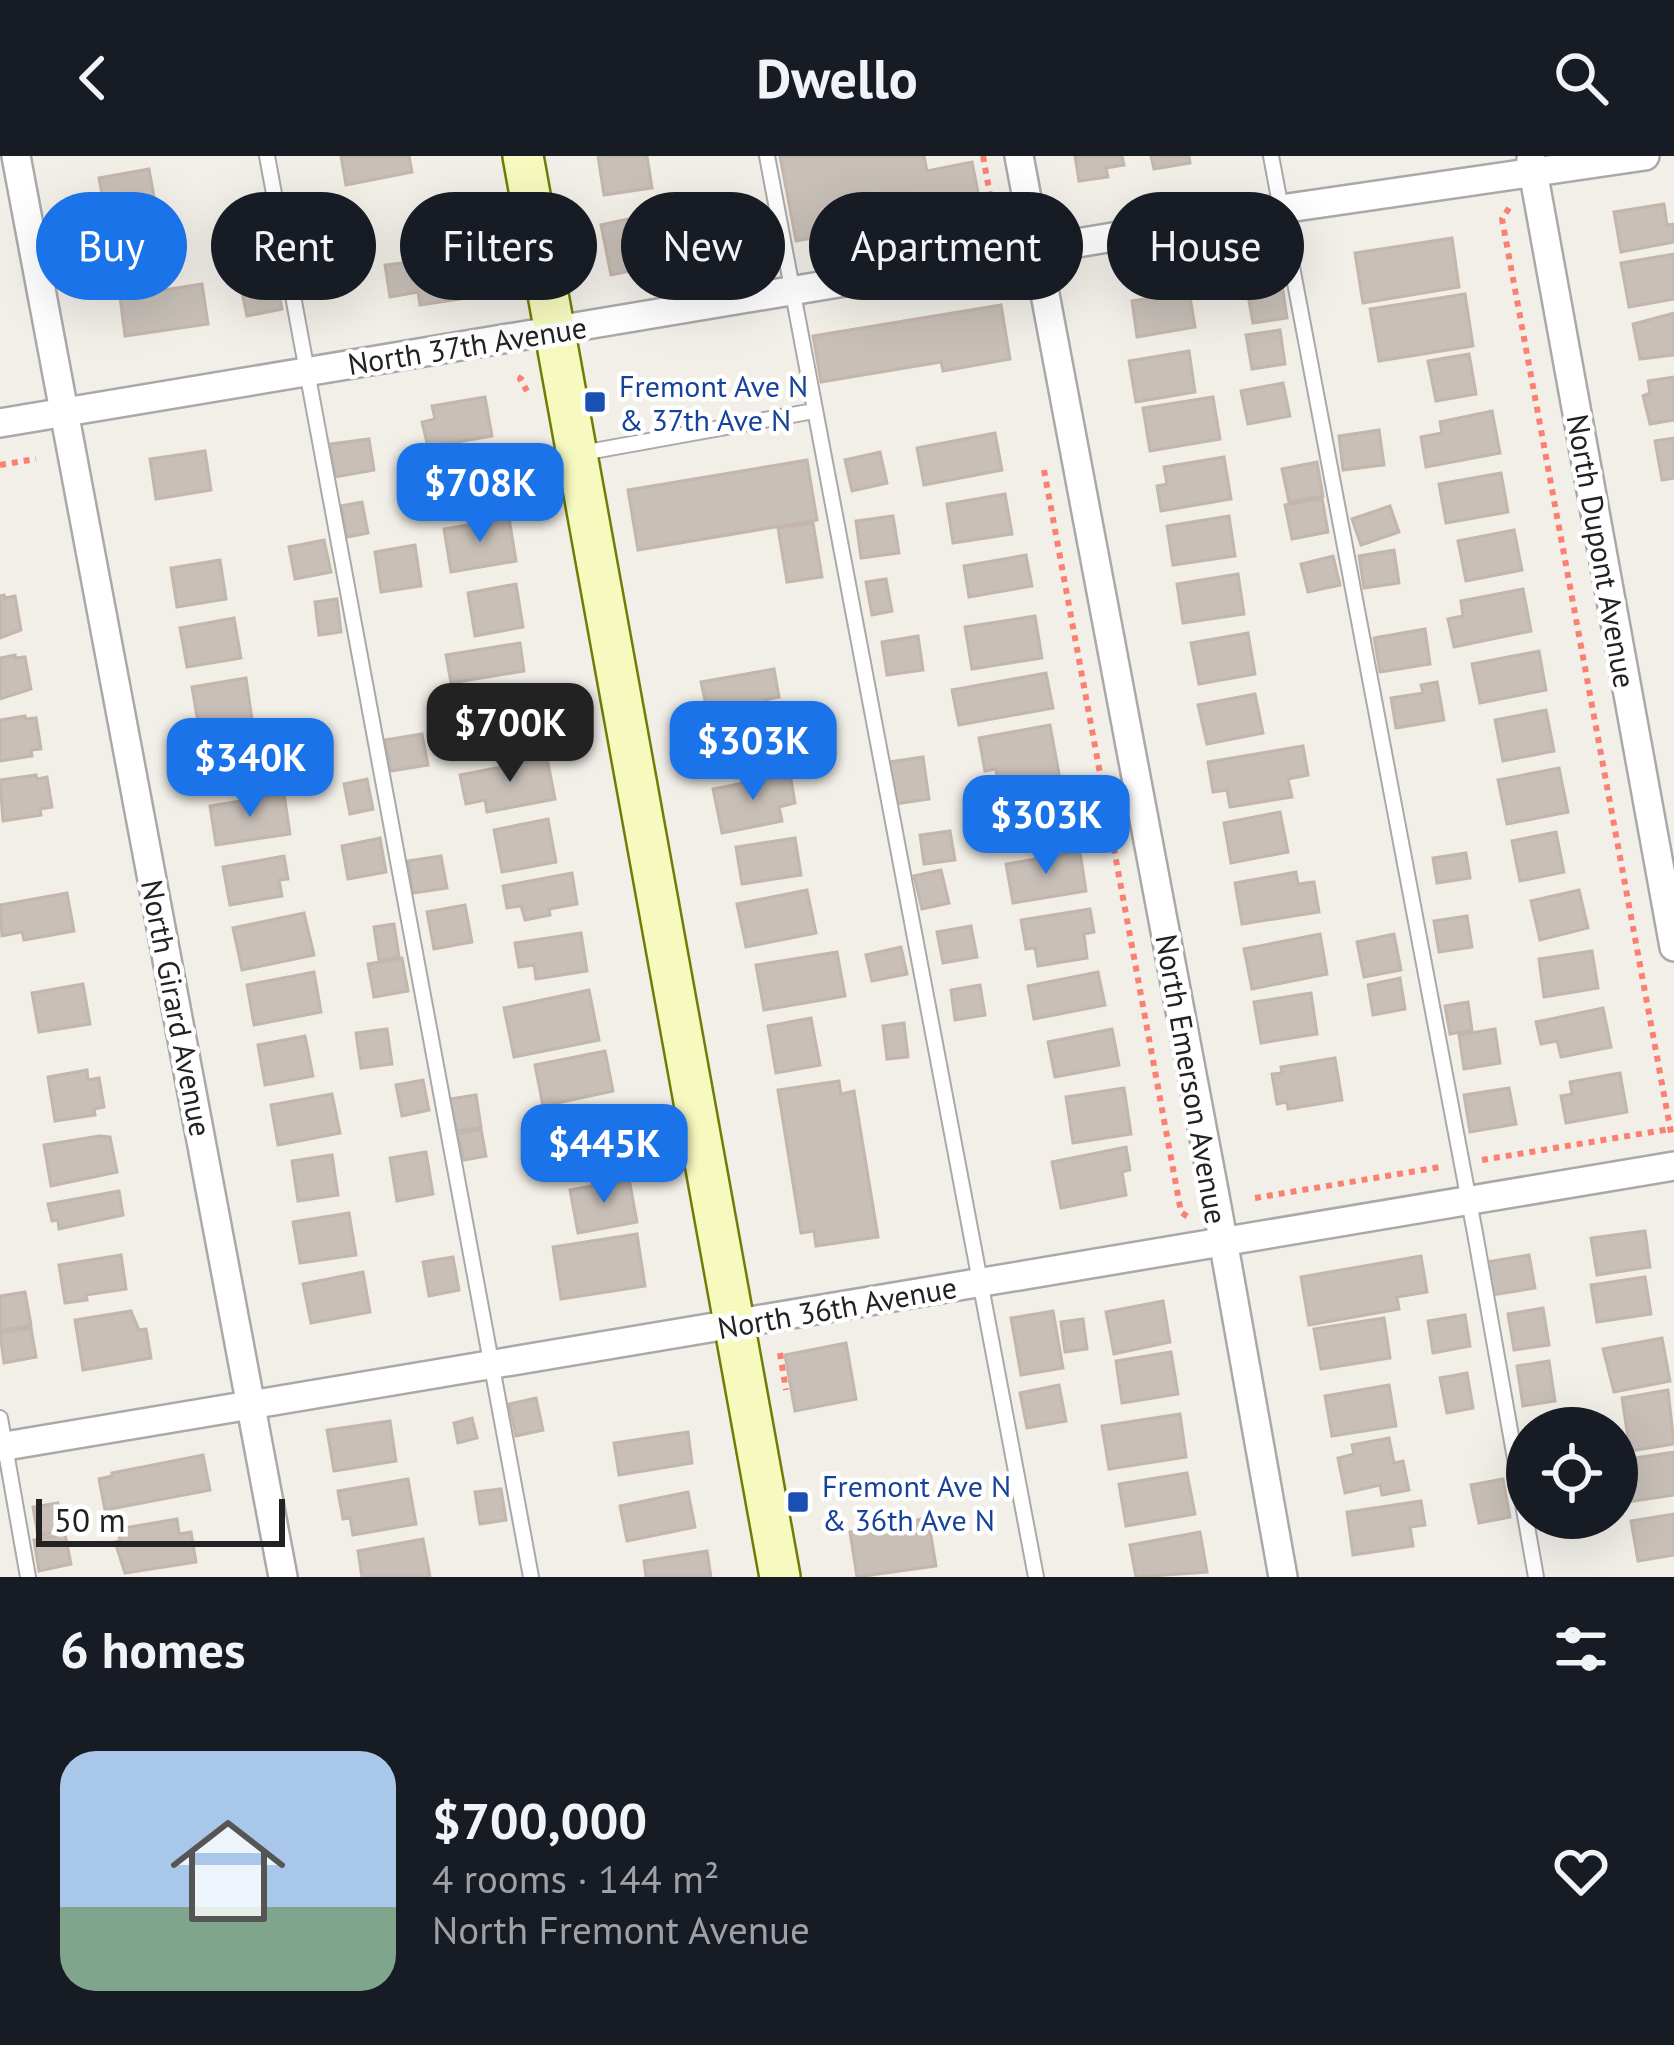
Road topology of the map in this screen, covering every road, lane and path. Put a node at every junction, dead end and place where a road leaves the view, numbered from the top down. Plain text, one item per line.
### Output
1 (16, 156) edge
2 (267, 156) edge
3 (523, 156) edge
4 (767, 156) edge
5 (982, 156) edge
6 (1019, 156) edge
7 (1271, 156) edge
8 (1645, 156) edge
9 (1532, 165) edge
10 (989, 192) edge
11 (1026, 192) edge
12 (1278, 192) edge
13 (1304, 205) edge
14 (1509, 208) dead end
15 (809, 288) edge
16 (791, 291) junction
17 (1045, 300) edge
18 (1298, 300) edge
19 (555, 331) junction
20 (306, 372) junction
21 (814, 411) junction
22 (65, 413) junction
23 (0, 423) edge
24 (577, 454) junction
25 (36, 459) dead end
26 (0, 465) edge
27 (1044, 467) dead end
28 (1674, 947) edge
29 (1673, 1152) edge
30 (1468, 1201) junction
31 (1189, 1218) dead end
32 (1222, 1242) junction
33 (978, 1283) junction
34 (735, 1324) junction
35 (492, 1364) junction
36 (251, 1406) junction
37 (0, 1418) edge
38 (3, 1447) edge
39 (28, 1577) edge
40 (283, 1577) edge
41 (531, 1577) edge
42 (780, 1577) edge
43 (1036, 1577) edge
44 (1283, 1577) edge
45 (1536, 1577) edge

1 - 22 street, North Girard Avenue
2 - 20 lane
3 - 19 street
4 - 16 lane
5 - 10 path
6 - 11 street, North Emerson Avenue
7 - 12 lane
8 - 9 street, North 37th Avenue
9 - 13 street, North 37th Avenue
9 - 28 street, North Dupont Avenue
14 - 29 path
15 - 16 street, North 37th Avenue
16 - 19 street, North 37th Avenue
16 - 21 lane
17 - 32 street, North Emerson Avenue
18 - 30 lane
19 - 20 street, North 37th Avenue
19 - 24 street
20 - 22 street, North 37th Avenue
20 - 35 lane
21 - 24 lane
21 - 33 lane
22 - 23 street, North 37th Avenue
22 - 36 street, North Girard Avenue
24 - 34 street
25 - 26 path
27 - 31 path
29 - 30 street, North 36th Avenue
30 - 32 street, North 36th Avenue
30 - 45 lane
32 - 33 street, North 36th Avenue
32 - 44 street, North Emerson Avenue
33 - 34 street, North 36th Avenue
33 - 43 lane
34 - 35 street, North 36th Avenue
34 - 42 street
35 - 36 street, North 36th Avenue
35 - 41 lane
36 - 38 street, North 36th Avenue
36 - 40 street, North Girard Avenue
37 - 38 lane
38 - 39 lane

